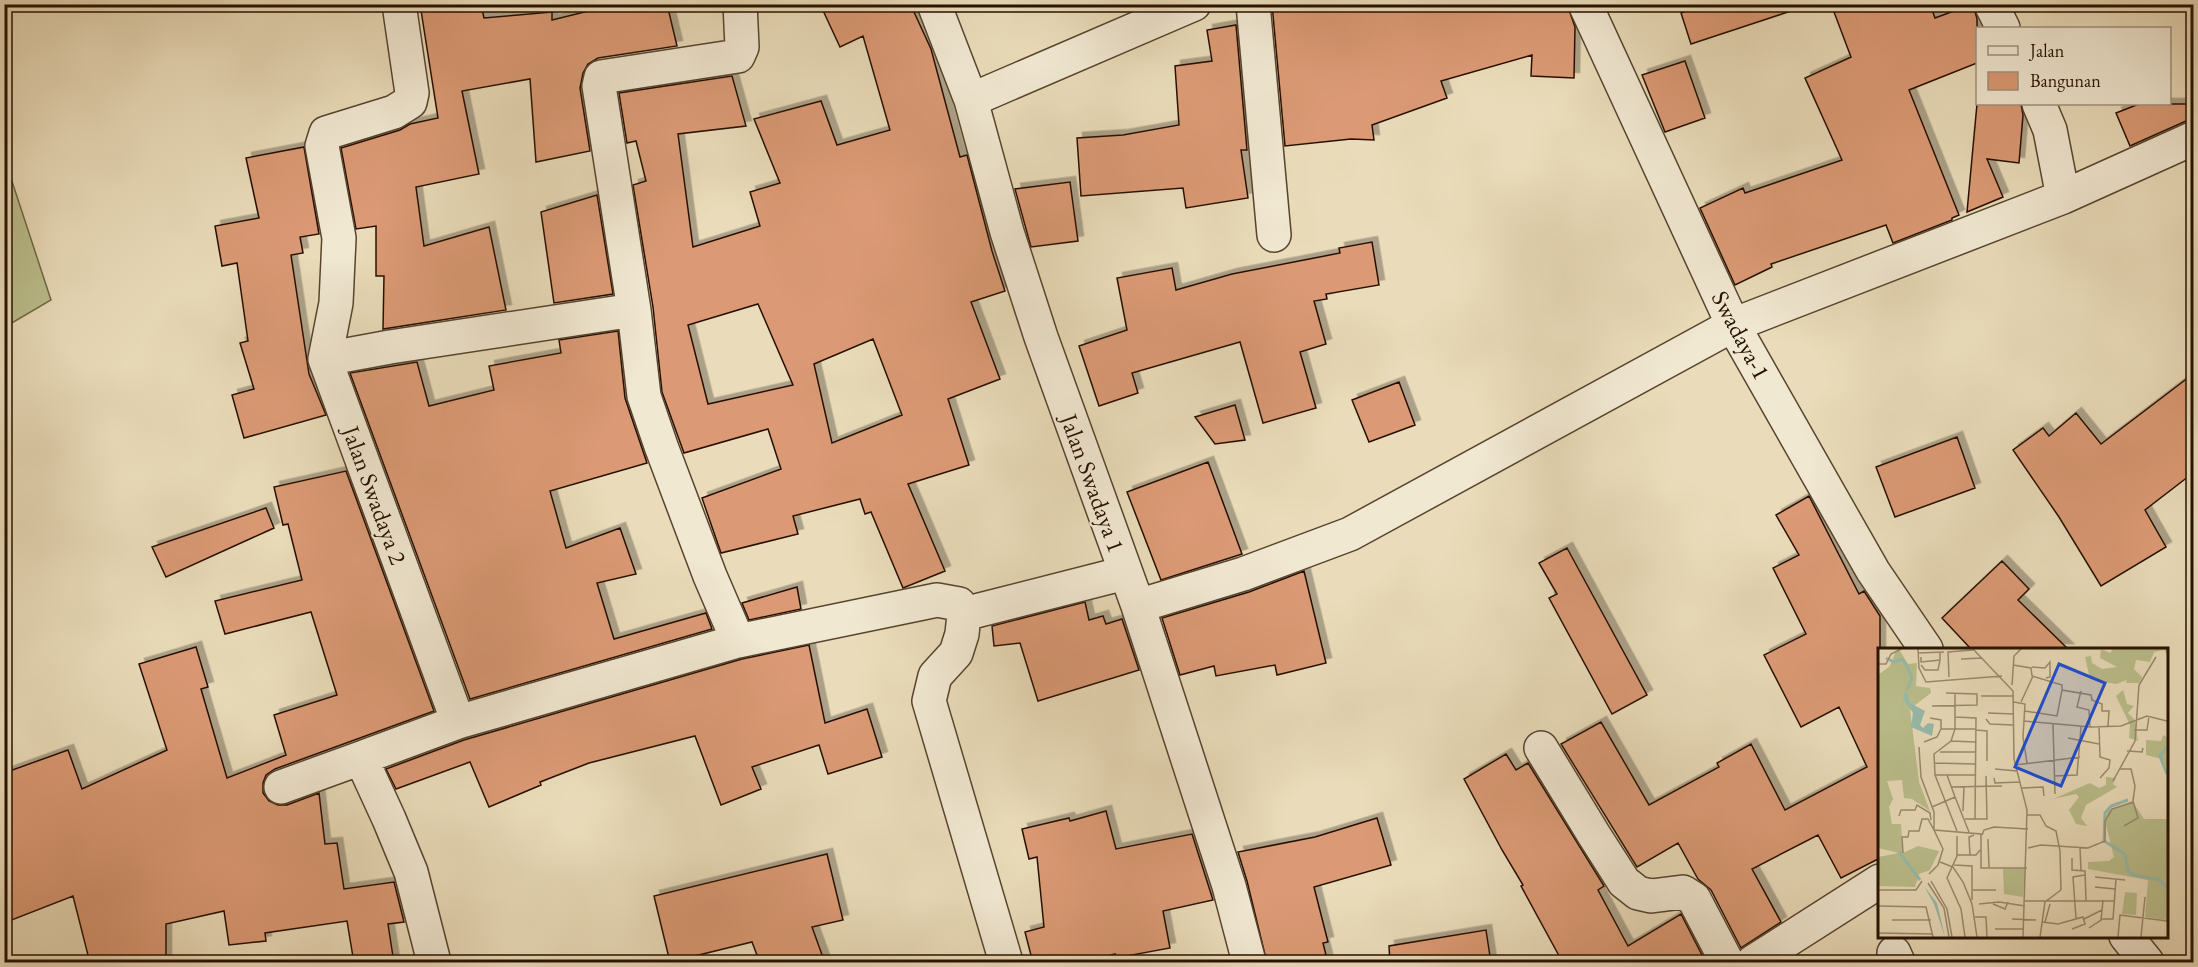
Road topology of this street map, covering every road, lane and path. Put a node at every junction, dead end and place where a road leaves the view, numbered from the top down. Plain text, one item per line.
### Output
1 (399, 4) edge
2 (740, 4) edge
3 (934, 4) edge
4 (1194, 4) edge
5 (1253, 4) edge
6 (1585, 4) edge
7 (1991, 4) edge
8 (2002, 27) edge
9 (971, 100) junction
10 (2039, 105) edge
11 (2193, 138) edge
12 (2063, 197) junction
13 (1274, 235) dead end
14 (634, 310) junction
15 (1733, 326) junction
16 (325, 359) junction
17 (1125, 573) junction
18 (1138, 606) junction
19 (964, 615) junction
20 (738, 641) junction
21 (1925, 648) edge
22 (458, 722) junction
23 (1541, 748) dead end
24 (362, 758) junction
25 (281, 787) dead end
26 (1878, 883) edge
27 (2127, 937) edge
28 (434, 963) edge
29 (1006, 963) edge
30 (1249, 963) edge
31 (1727, 963) edge
32 (1753, 963) edge
33 (2147, 963) edge

1 - 16 street
2 - 14 street
3 - 9 street, Jalan Swadaya 1
4 - 9 street
5 - 13 street
6 - 15 street, Swadaya-1
7 - 8 street
9 - 17 street, Jalan Swadaya 1
10 - 12 street
11 - 12 street
12 - 15 street
14 - 16 street
14 - 20 street
15 - 18 street
15 - 21 street, Swadaya-1
16 - 22 street, Jalan Swadaya 2
17 - 18 street, Jalan Swadaya 1
17 - 19 street
18 - 30 street, Jalan Swadaya 1
19 - 20 street
19 - 29 street
20 - 22 street
22 - 24 street
23 - 31 street
24 - 25 street
24 - 28 street
26 - 32 street
27 - 33 street

